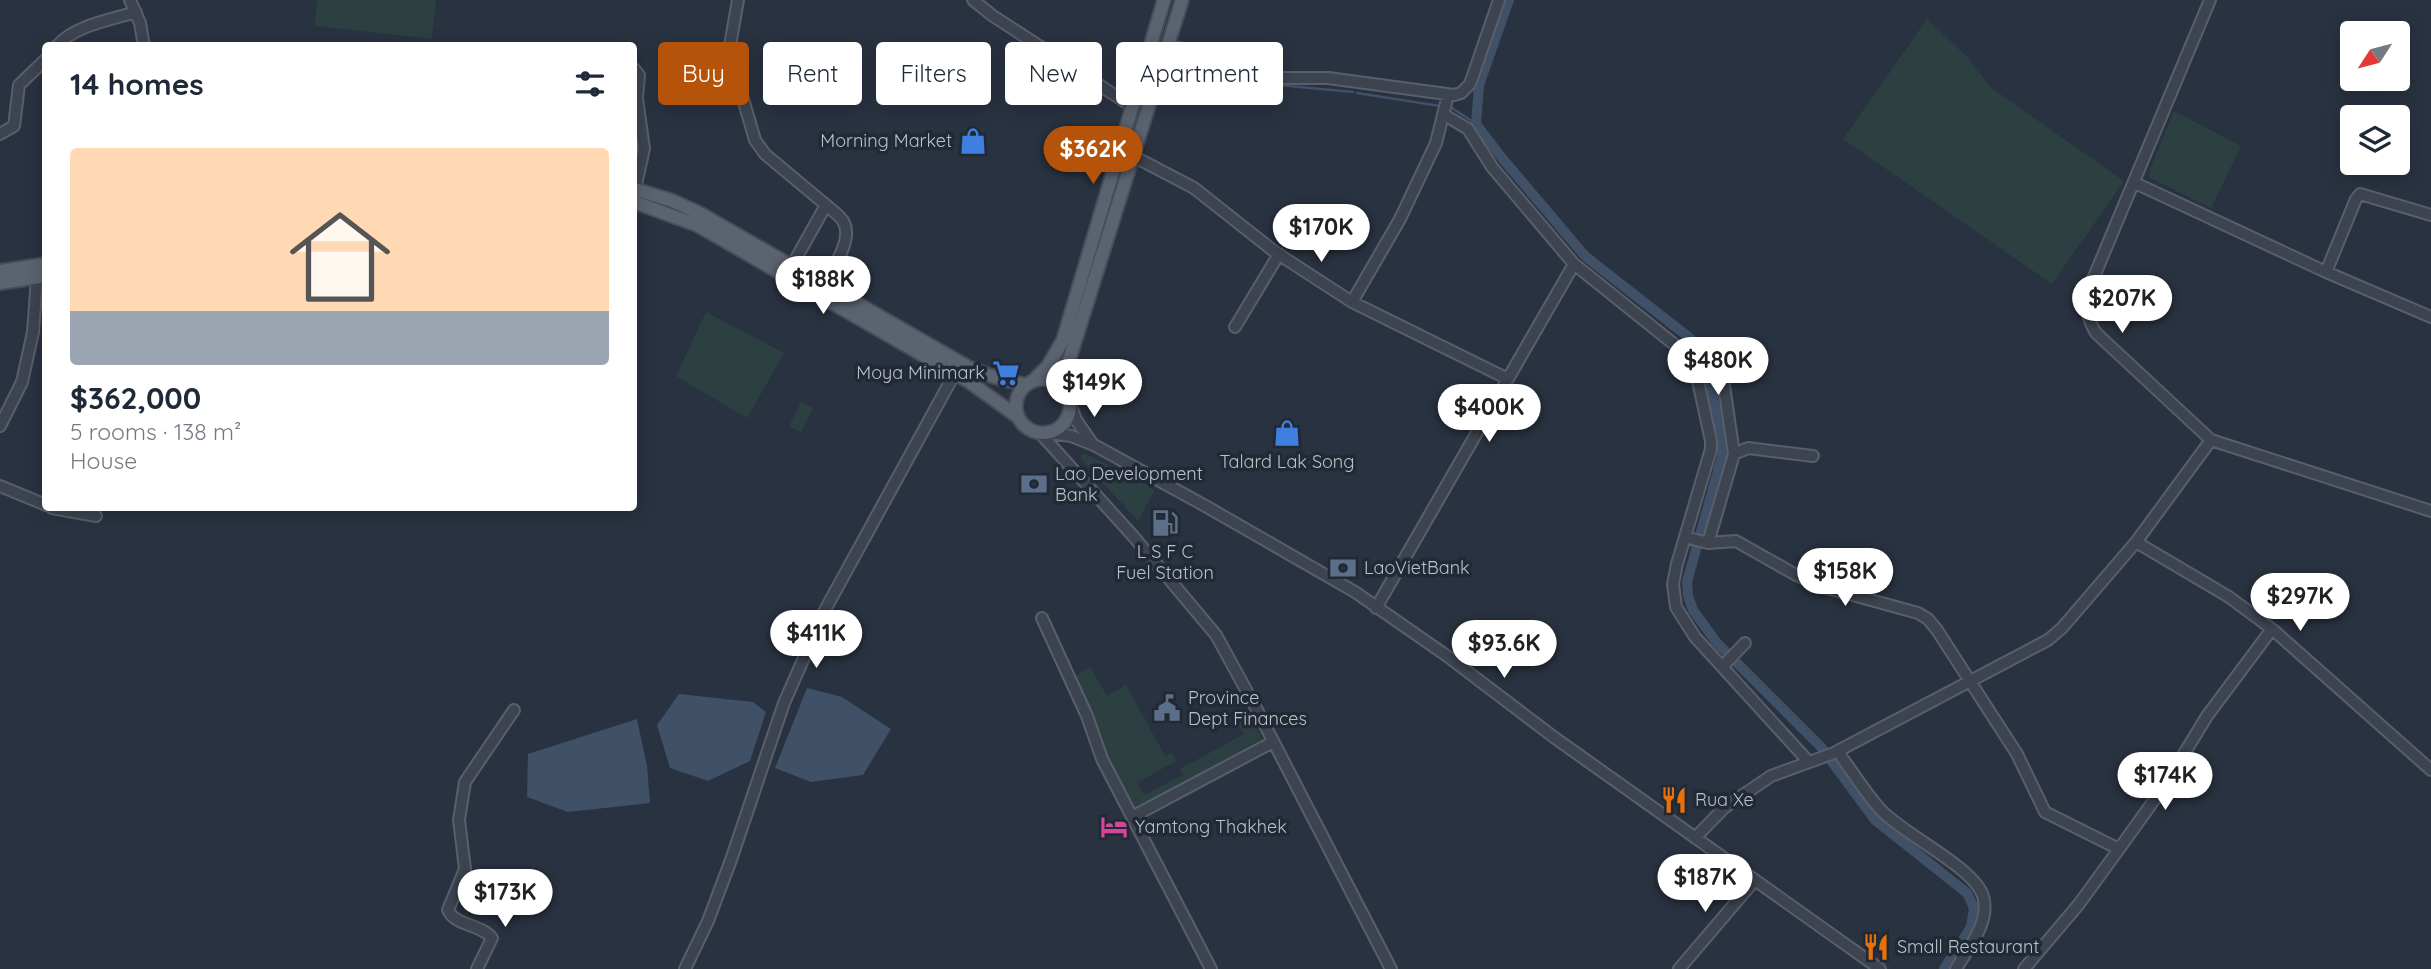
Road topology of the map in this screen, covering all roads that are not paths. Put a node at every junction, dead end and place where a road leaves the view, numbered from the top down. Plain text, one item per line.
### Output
1 (130, 0) edge
2 (738, 0) edge
3 (973, 0) edge
4 (1164, 0) edge
5 (1182, 0) edge
6 (1499, 0) edge
7 (2210, 0) edge
8 (136, 12) junction
9 (60, 42) edge
10 (143, 42) edge
11 (1167, 42) edge
12 (42, 63) edge
13 (637, 73) edge
14 (1283, 78) edge
15 (1448, 95) junction
16 (637, 99) edge
17 (637, 99) edge
18 (1148, 105) edge
19 (1133, 107) junction
20 (1443, 114) junction
21 (0, 134) edge
22 (1133, 156) junction
23 (637, 180) edge
24 (2135, 183) junction
25 (637, 195) edge
26 (826, 205) junction
27 (2431, 215) edge
28 (1279, 254) junction
29 (1574, 264) junction
30 (42, 265) edge
31 (0, 271) edge
32 (789, 271) junction
33 (2326, 272) junction
34 (41, 276) edge
35 (0, 283) edge
36 (824, 283) junction
37 (1352, 302) junction
38 (2431, 317) edge
39 (1235, 327) dead end
40 (1719, 351) dead end
41 (954, 373) junction
42 (1508, 379) junction
43 (1029, 383) junction
44 (1061, 386) junction
45 (1070, 406) junction
46 (1018, 418) junction
47 (0, 426) edge
48 (1045, 433) junction
49 (2211, 440) junction
50 (1094, 445) junction
51 (1734, 454) junction
52 (1813, 456) dead end
53 (0, 486) edge
54 (42, 503) edge
55 (68, 511) edge
56 (2431, 511) edge
57 (96, 516) dead end
58 (1685, 537) junction
59 (2136, 542) junction
60 (1708, 543) junction
61 (1376, 608) junction
62 (1042, 618) dead end
63 (2272, 629) junction
64 (1745, 643) dead end
65 (1723, 666) junction
66 (1971, 681) junction
67 (514, 710) dead end
68 (1273, 742) junction
69 (1837, 752) junction
70 (1814, 759) junction
71 (2431, 770) edge
72 (1132, 817) junction
73 (1695, 838) junction
74 (2119, 849) junction
75 (1755, 880) junction
76 (1871, 967) edge
77 (477, 969) edge
78 (685, 969) edge
79 (1210, 969) edge
80 (1391, 969) edge
81 (1679, 969) edge
82 (1956, 969) edge
83 (2024, 969) edge

1 - 8 street
2 - 26 street
3 - 19 street
4 - 19 main road
5 - 11 main road
6 - 15 street
7 - 24 street
8 - 9 street
8 - 10 street
12 - 21 street
13 - 17 street
14 - 15 street
15 - 20 street
16 - 23 street
18 - 22 main road
19 - 43 main road
20 - 29 street
20 - 37 street
22 - 28 street
22 - 44 main road
24 - 33 street
24 - 49 street
25 - 32 main road
26 - 32 street
26 - 36 street
27 - 33 street
28 - 37 street
28 - 39 street
29 - 42 street
29 - 58 street
30 - 31 main road
32 - 36 main road
32 - 41 main road
33 - 38 street
34 - 35 main road
34 - 47 street
36 - 43 main road
37 - 42 street
40 - 51 street
41 - 46 main road
41 - 78 street
42 - 61 street
43 - 44 main road
43 - 46 main road
44 - 45 main road
45 - 48 main road
45 - 50 street
46 - 48 main road
48 - 50 street
48 - 68 street
49 - 56 street
49 - 59 street
50 - 61 street
51 - 52 street
51 - 60 street
53 - 54 street
55 - 57 street
58 - 60 street
58 - 65 street
59 - 63 street
59 - 66 street
60 - 66 street
61 - 73 street
62 - 72 street
63 - 71 street
63 - 74 street
64 - 65 street
65 - 70 street
66 - 69 street
66 - 74 street
67 - 77 street
68 - 72 street
68 - 80 street
69 - 70 street
69 - 82 street
70 - 73 street
72 - 79 street
73 - 75 street
74 - 83 street
75 - 76 street
75 - 81 street

